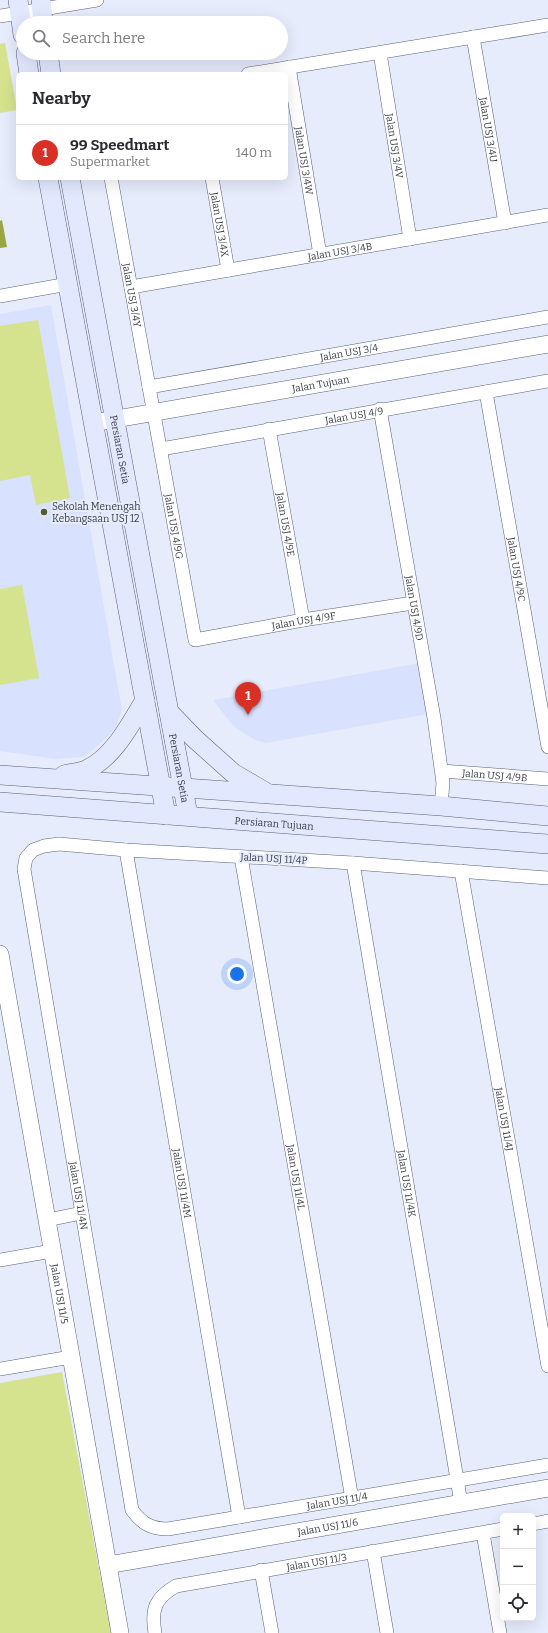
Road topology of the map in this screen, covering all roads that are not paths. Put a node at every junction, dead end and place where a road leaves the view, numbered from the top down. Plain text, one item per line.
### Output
1 (97, 0) edge
2 (19, 6) edge
3 (42, 11) edge
4 (0, 16) edge
5 (20, 16) edge
6 (548, 25) edge
7 (473, 37) junction
8 (380, 53) junction
9 (27, 60) edge
10 (49, 60) edge
11 (289, 68) junction
12 (30, 72) edge
13 (51, 72) edge
14 (262, 72) edge
15 (48, 180) edge
16 (70, 180) edge
17 (111, 180) edge
18 (212, 180) edge
19 (548, 215) edge
20 (504, 223) junction
21 (410, 239) junction
22 (320, 254) junction
23 (87, 270) junction
24 (228, 270) junction
25 (68, 284) junction
26 (131, 287) junction
27 (0, 296) edge
28 (548, 317) edge
29 (548, 344) edge
30 (548, 381) edge
31 (149, 387) junction
32 (486, 392) junction
33 (380, 409) junction
34 (154, 412) junction
35 (115, 419) junction
36 (94, 423) junction
37 (269, 430) junction
38 (160, 449) junction
39 (413, 603) junction
40 (303, 620) junction
41 (195, 640) joint
42 (145, 700) junction
43 (169, 712) junction
44 (548, 747) edge
45 (442, 772) junction
46 (0, 775) edge
47 (46, 778) junction
48 (548, 779) edge
49 (160, 787) junction
50 (183, 789) junction
51 (271, 795) junction
52 (0, 802) edge
53 (441, 806) junction
54 (166, 815) junction
55 (188, 815) junction
56 (548, 816) edge
57 (548, 844) edge
58 (126, 850) junction
59 (241, 856) junction
60 (352, 863) junction
61 (461, 871) junction
62 (548, 878) edge
63 (25, 880) joint
64 (0, 954) edge
65 (82, 1213) junction
66 (47, 1220) junction
67 (52, 1251) junction
68 (0, 1260) edge
69 (71, 1356) junction
70 (548, 1366) edge
71 (0, 1369) edge
72 (548, 1465) edge
73 (457, 1480) junction
74 (548, 1488) edge
75 (352, 1499) junction
76 (461, 1504) junction
77 (132, 1510) joint
78 (239, 1517) junction
79 (548, 1522) edge
80 (536, 1524) edge
81 (500, 1530) edge
82 (483, 1533) junction
83 (373, 1551) junction
84 (108, 1565) junction
85 (261, 1570) junction
86 (154, 1627) edge
87 (120, 1633) edge
88 (272, 1633) edge
89 (387, 1633) edge
90 (500, 1633) edge

1 - 3 street
2 - 3 street
2 - 4 street
2 - 5 main road
6 - 7 street
7 - 8 street
7 - 20 street, Jalan USJ 3/4U
8 - 11 street
8 - 21 street, Jalan USJ 3/4V
9 - 12 main road
10 - 13 main road
11 - 14 street
11 - 22 street, Jalan USJ 3/4W
15 - 25 main road
16 - 23 main road, Persiaran Setia
17 - 26 street, Jalan USJ 3/4Y
18 - 24 street, Jalan USJ 3/4X
19 - 20 street, Jalan USJ 3/4B
20 - 21 street, Jalan USJ 3/4B
21 - 22 street, Jalan USJ 3/4B
22 - 24 street, Jalan USJ 3/4B
23 - 25 main road
23 - 35 main road, Persiaran Setia
24 - 26 street, Jalan USJ 3/4B
25 - 27 street
25 - 36 main road
26 - 31 street, Jalan USJ 3/4Y
28 - 31 street, Jalan USJ 3/4
29 - 34 street, Jalan Tujuan
30 - 32 street, Jalan USJ 4/9
31 - 34 street, Jalan USJ 3/4Y
32 - 33 street, Jalan USJ 4/9
32 - 44 street, Jalan USJ 4/9C
33 - 37 street, Jalan USJ 4/9
33 - 39 street, Jalan USJ 4/9D
34 - 35 street, Jalan Tujuan
34 - 38 street, Jalan USJ 4/9G
35 - 36 street, Jalan Tujuan
35 - 43 main road, Persiaran Setia
36 - 42 main road
37 - 38 street, Jalan USJ 4/9
37 - 40 street, Jalan USJ 4/9E
38 - 41 street, Jalan USJ 4/9G
39 - 40 street, Jalan USJ 4/9F
39 - 45 street, Jalan USJ 4/9D
40 - 41 street, Jalan USJ 4/9F
42 - 47 main road
42 - 49 main road
43 - 50 main road, Persiaran Setia
43 - 51 main road
45 - 48 street, Jalan USJ 4/9B
45 - 53 street, Jalan USJ 4/9D
46 - 47 main road
47 - 49 main road
49 - 50 main road
49 - 54 main road
50 - 51 main road
50 - 55 main road, Persiaran Setia
51 - 53 main road
52 - 54 main road, Persiaran Tujuan
53 - 56 main road
54 - 55 main road, Persiaran Tujuan
55 - 57 main road, Persiaran Tujuan
58 - 59 street, Jalan USJ 11/4P
58 - 63 street, Jalan USJ 11/4P
58 - 78 street, Jalan USJ 11/4M
59 - 60 street, Jalan USJ 11/4P
59 - 75 street, Jalan USJ 11/4L
60 - 61 street, Jalan USJ 11/4P
60 - 73 street, Jalan USJ 11/4K
61 - 62 street, Jalan USJ 11/4P
61 - 70 street, Jalan USJ 11/4J
63 - 65 street, Jalan USJ 11/4N
64 - 66 street, Jalan USJ 11/5
65 - 66 street
65 - 77 street, Jalan USJ 11/4N
66 - 67 street, Jalan USJ 11/5
67 - 68 street
67 - 69 street, Jalan USJ 11/5
69 - 71 street
69 - 84 street, Jalan USJ 11/5
72 - 73 street, Jalan USJ 11/4
73 - 75 street, Jalan USJ 11/4
73 - 76 street, Jalan USJ 11/4K
74 - 76 street, Jalan USJ 11/6
75 - 78 street, Jalan USJ 11/4
76 - 84 street, Jalan USJ 11/6
77 - 78 street, Jalan USJ 11/4
79 - 80 street
81 - 82 street, Jalan USJ 11/3
82 - 83 street, Jalan USJ 11/3
82 - 90 street
83 - 85 street, Jalan USJ 11/3
83 - 89 street
84 - 87 street, Jalan USJ 11/5
85 - 86 street, Jalan USJ 11/3
85 - 88 street

